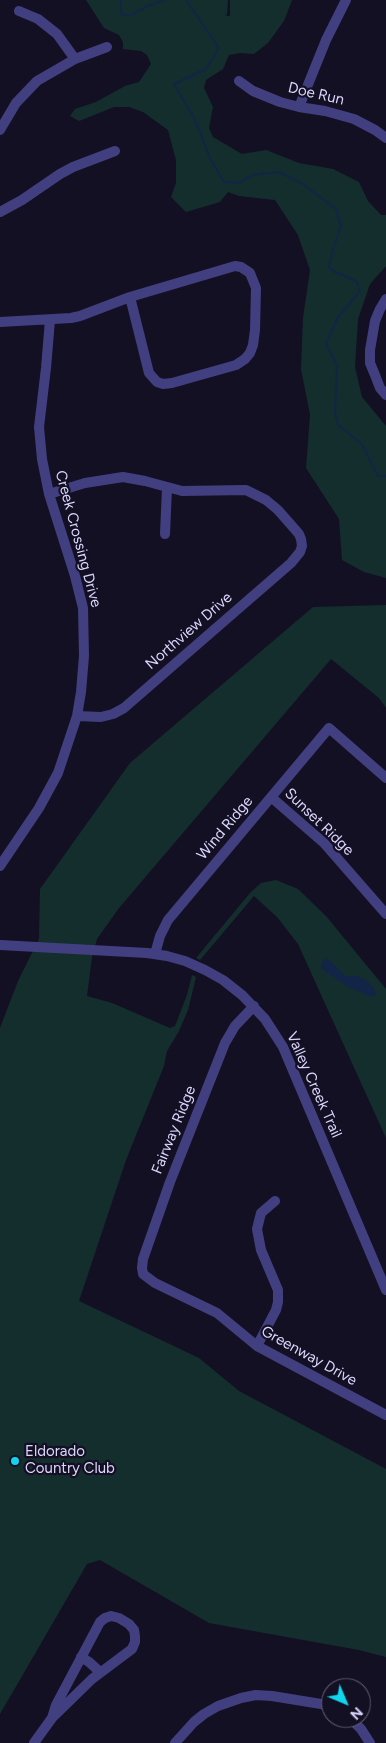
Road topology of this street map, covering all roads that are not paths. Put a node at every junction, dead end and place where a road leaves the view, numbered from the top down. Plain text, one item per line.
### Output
1 (346, 0) edge
2 (19, 11) dead end
3 (107, 47) dead end
4 (76, 59) junction
5 (239, 81) dead end
6 (299, 107) junction
7 (0, 130) edge
8 (386, 136) edge
9 (115, 151) dead end
10 (0, 212) edge
11 (130, 297) junction
12 (386, 298) edge
13 (50, 320) junction
14 (0, 322) edge
15 (386, 395) edge
16 (167, 488) junction
17 (49, 494) junction
18 (165, 534) dead end
19 (77, 716) junction
20 (386, 778) edge
21 (271, 797) junction
22 (0, 866) edge
23 (386, 914) edge
24 (0, 945) edge
25 (155, 954) junction
26 (254, 1006) junction
27 (275, 1201) dead end
28 (143, 1274) joint
29 (386, 1290) edge
30 (257, 1346) junction
31 (386, 1415) edge
32 (81, 1657) junction
33 (100, 1672) junction
34 (321, 1704) edge
35 (52, 1718) junction
36 (360, 1728) edge
37 (34, 1743) edge
38 (175, 1743) edge
39 (370, 1743) edge

1 - 6 street
2 - 4 street
3 - 4 street
4 - 7 street
5 - 6 street, Doe Run
6 - 8 street, Doe Run
9 - 10 street
11 - 11 street
11 - 13 street
12 - 15 street
13 - 14 street
13 - 17 street, Creek Crossing Drive
16 - 17 street
16 - 18 street
16 - 19 street, Northview Drive
17 - 19 street, Creek Crossing Drive
19 - 22 street, Creek Crossing Drive
20 - 21 street, Wind Ridge
21 - 23 street, Sunset Ridge
21 - 25 street, Wind Ridge
24 - 25 street, Valley Creek Trail
25 - 26 street, Valley Creek Trail
26 - 28 street, Fairway Ridge
26 - 29 street, Valley Creek Trail
27 - 30 street
28 - 30 street, Greenway Drive
30 - 31 street, Greenway Drive
32 - 33 street
32 - 33 street
32 - 35 street
33 - 35 street
34 - 38 street
35 - 37 street
36 - 39 street

